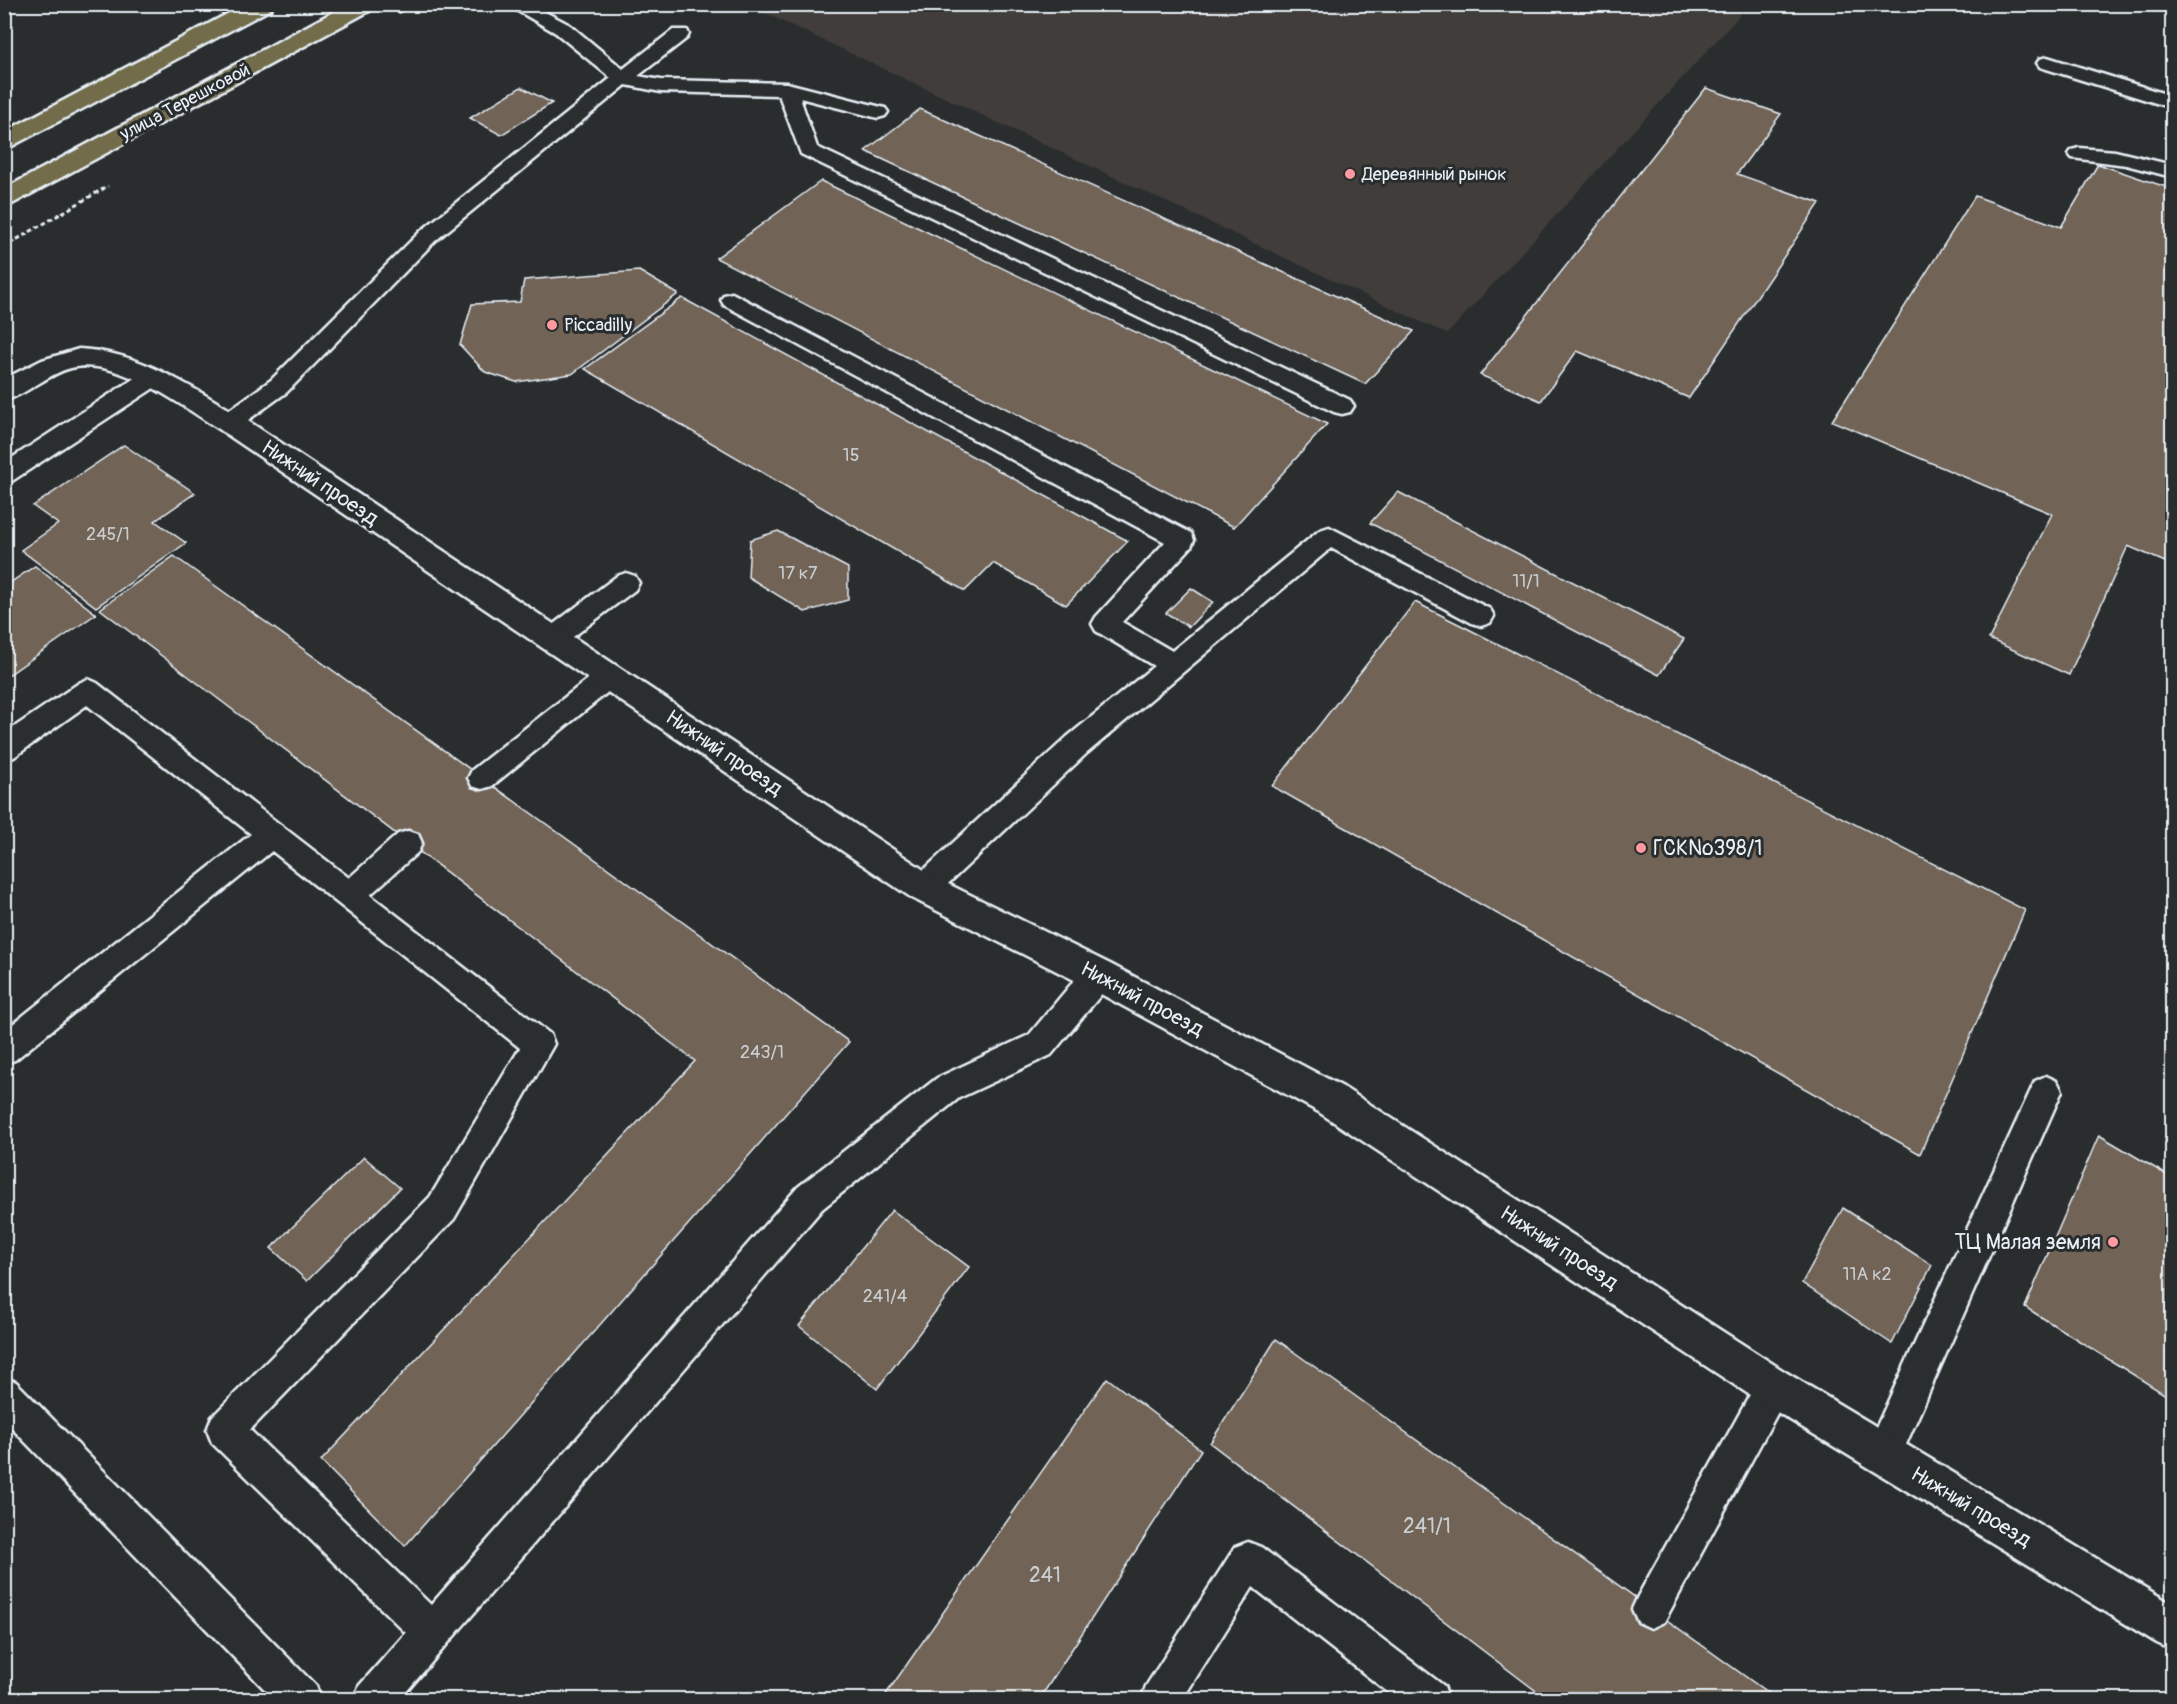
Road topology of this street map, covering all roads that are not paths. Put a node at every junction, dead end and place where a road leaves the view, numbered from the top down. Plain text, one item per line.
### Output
1 (263, 4) edge
2 (515, 4) edge
3 (357, 9) edge
4 (680, 34) dead end
5 (2046, 63) dead end
6 (622, 78) junction
7 (787, 89) junction
8 (2172, 102) edge
9 (878, 112) dead end
10 (4, 141) edge
11 (2079, 154) dead end
12 (2172, 171) edge
13 (4, 199) edge
14 (732, 300) dead end
15 (152, 378) junction
16 (4, 392) edge
17 (1342, 406) dead end
18 (229, 422) junction
19 (4, 475) edge
20 (626, 583) dead end
21 (1481, 616) dead end
22 (552, 639) junction
23 (1174, 664) junction
24 (610, 676) junction
25 (4, 749) edge
26 (482, 778) dead end
27 (271, 835) junction
28 (408, 843) dead end
29 (924, 888) junction
30 (351, 894) junction
31 (1098, 975) junction
32 (4, 1050) edge
33 (2046, 1091) dead end
34 (1773, 1387) junction
35 (4, 1394) edge
36 (1883, 1454) junction
37 (1651, 1609) dead end
38 (2172, 1628) edge
39 (432, 1632) junction
40 (302, 1700) edge
41 (373, 1700) edge
42 (1160, 1700) edge
43 (1430, 1700) edge

1 - 10 main road
2 - 6 lane
3 - 13 main road, улица Терешковой
4 - 6 lane
5 - 8 lane
6 - 7 lane
6 - 18 lane
7 - 9 lane
7 - 17 lane
11 - 12 lane
14 - 23 lane
15 - 16 street, Нижний проезд
15 - 18 street, Нижний проезд
15 - 19 lane
18 - 22 street, Нижний проезд
20 - 22 lane
21 - 23 lane
22 - 24 street, Нижний проезд
23 - 29 lane
24 - 26 lane
24 - 29 street, Нижний проезд
25 - 27 lane
27 - 30 lane
27 - 32 lane
28 - 30 lane
29 - 31 street, Нижний проезд
30 - 39 lane
31 - 34 street, Нижний проезд
31 - 39 lane
33 - 36 lane
34 - 36 street, Нижний проезд
34 - 37 lane
35 - 40 lane
36 - 38 street, Нижний проезд
39 - 41 lane
42 - 43 lane

